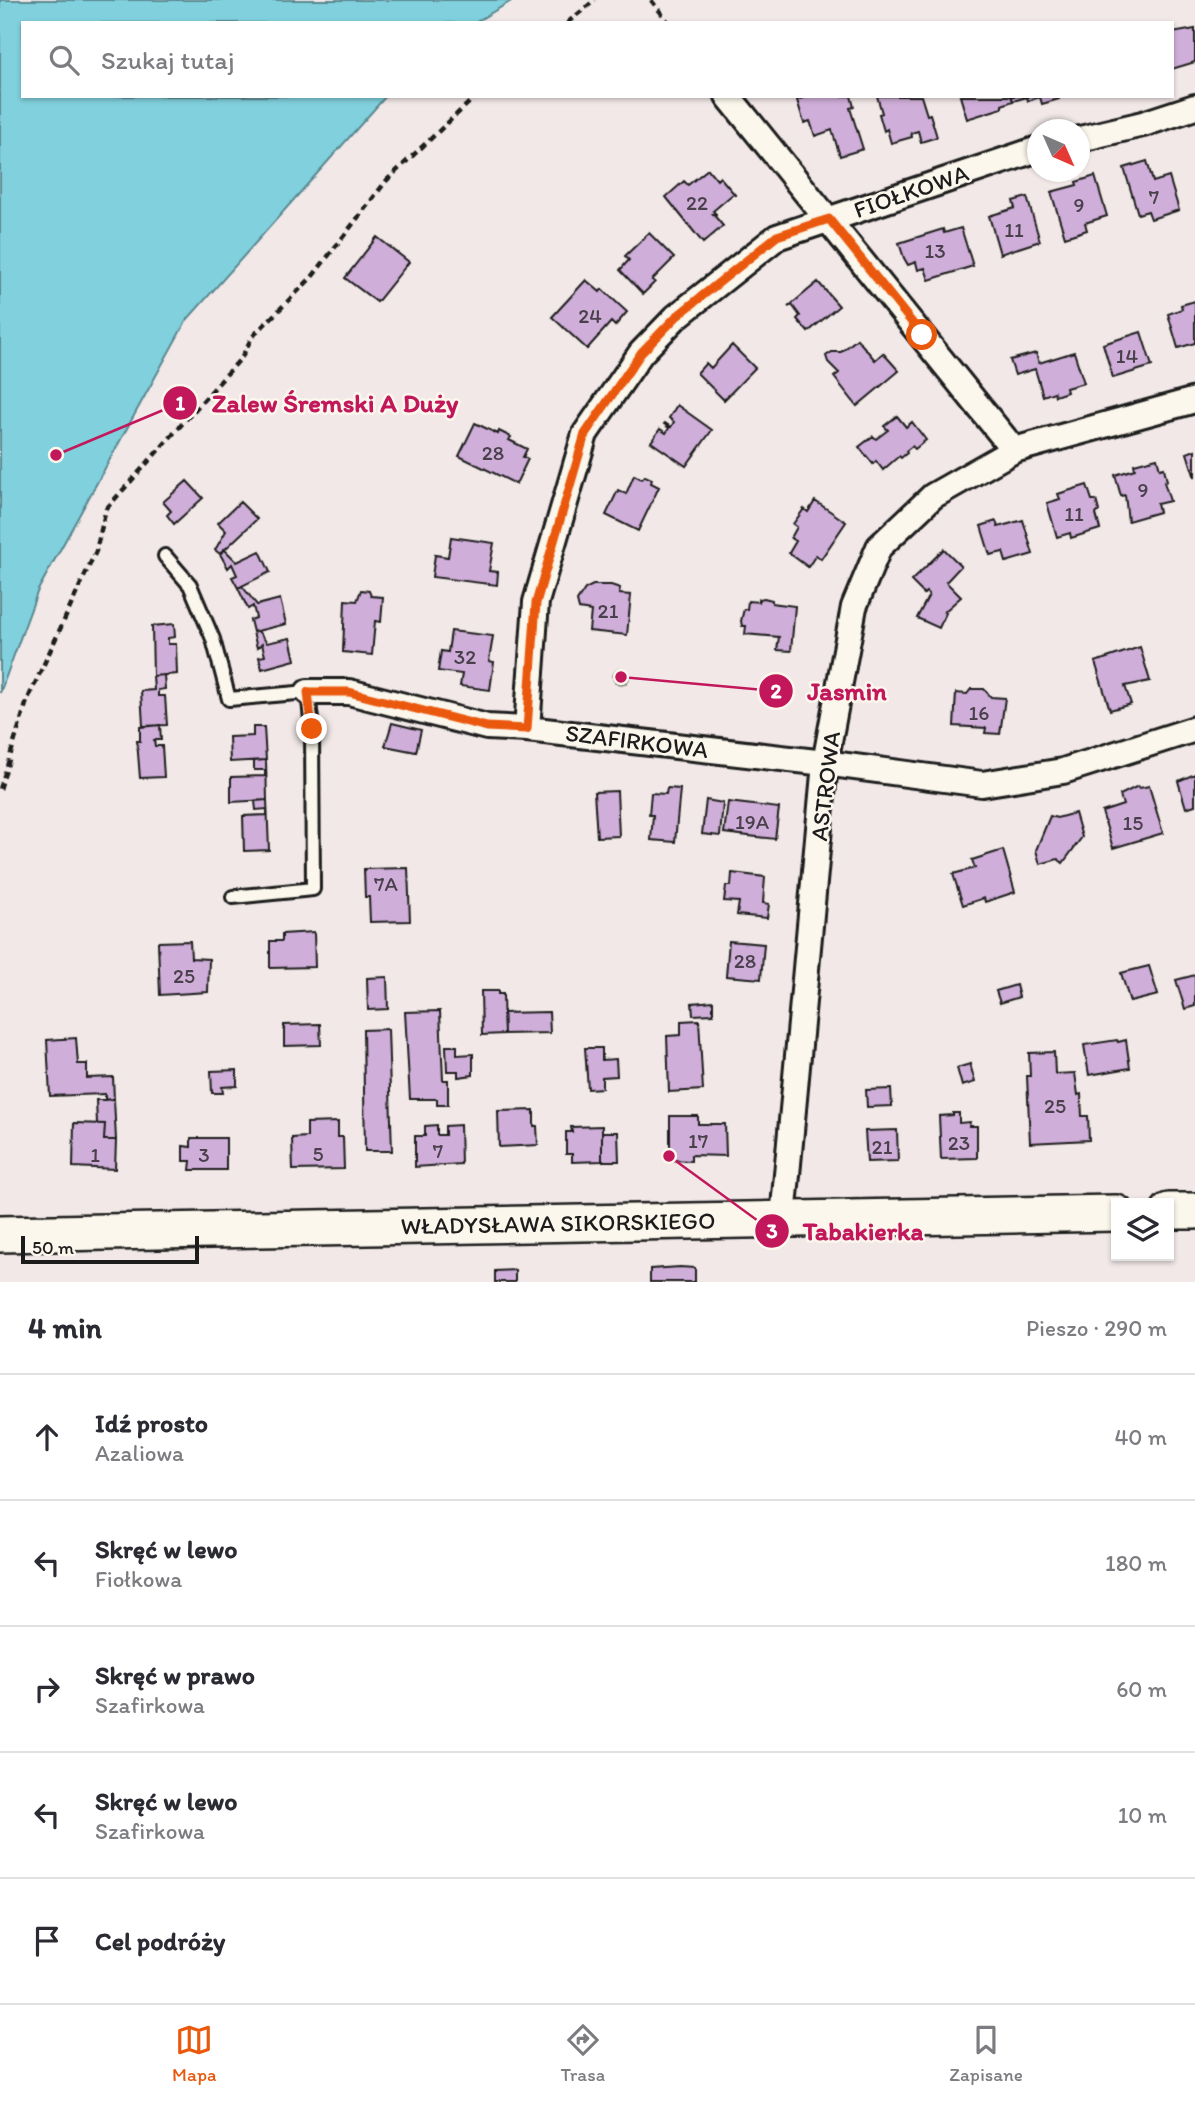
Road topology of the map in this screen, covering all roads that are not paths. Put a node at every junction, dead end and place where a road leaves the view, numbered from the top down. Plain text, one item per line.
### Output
1 (730, 98) edge
2 (1195, 107) edge
3 (1090, 137) edge
4 (1027, 153) edge
5 (829, 219) junction
6 (1195, 400) edge
7 (1014, 450) junction
8 (165, 556) dead end
9 (308, 692) junction
10 (527, 729) junction
11 (1195, 729) edge
12 (825, 763) junction
13 (233, 897) dead end
14 (1174, 1211) edge
15 (1195, 1211) edge
16 (1111, 1213) edge
17 (783, 1218) junction
18 (0, 1234) edge

1 - 5 street
2 - 3 street
4 - 5 street, FIOŁKOWA
5 - 7 street
5 - 10 street, FIOŁKOWA
6 - 7 street, ASTROWA
7 - 12 street, ASTROWA
8 - 9 lane
9 - 10 street, SZAFIRKOWA
9 - 13 lane
10 - 12 street, SZAFIRKOWA
11 - 12 street, SZAFIRKOWA
12 - 17 street, ASTROWA
14 - 15 main road
16 - 17 main road, WŁADYSŁAWA SIKORSKIEGO
17 - 18 main road, WŁADYSŁAWA SIKORSKIEGO

